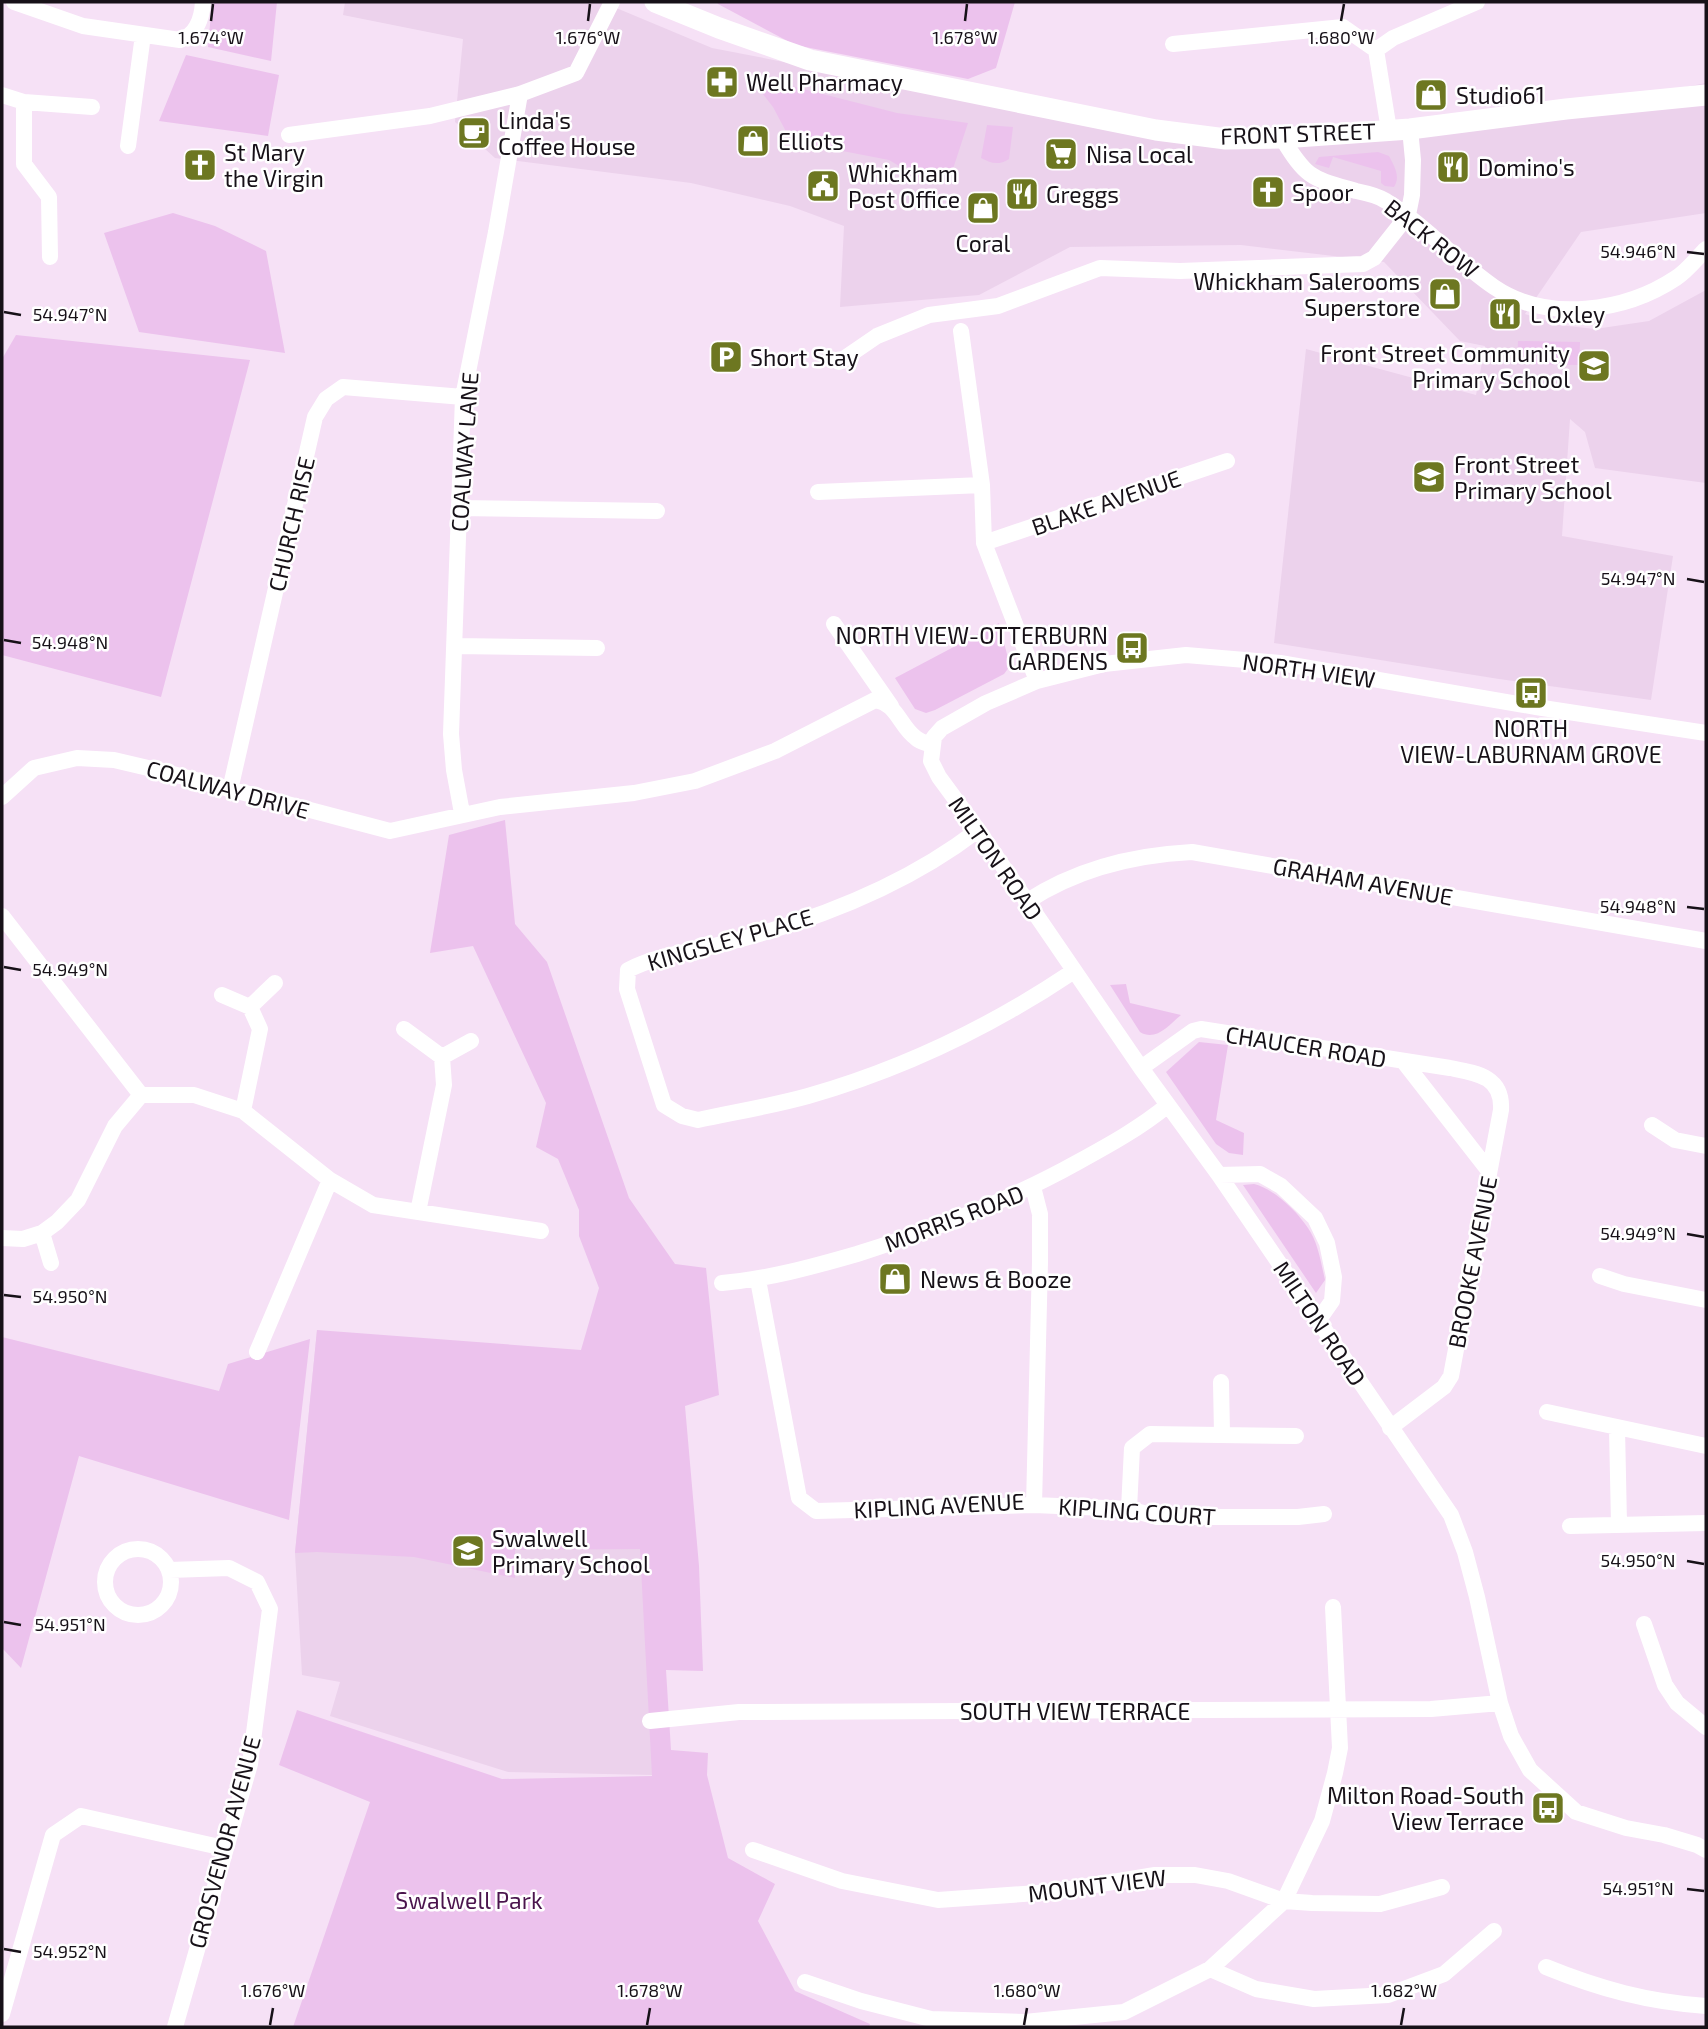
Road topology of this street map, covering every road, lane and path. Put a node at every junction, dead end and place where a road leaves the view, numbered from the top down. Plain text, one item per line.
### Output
1 (14, 2) edge
2 (203, 2) edge
3 (612, 2) edge
4 (655, 2) edge
5 (1477, 2) edge
6 (34, 6) edge
7 (143, 35) junction
8 (1173, 44) dead end
9 (1376, 50) junction
10 (520, 94) junction
11 (2, 95) edge
12 (1706, 95) edge
13 (24, 102) junction
14 (92, 107) dead end
15 (1400, 129) junction
16 (289, 135) dead end
17 (1282, 138) junction
18 (128, 146) dead end
19 (1408, 215) junction
20 (1706, 249) edge
21 (50, 257) dead end
22 (961, 331) dead end
23 (839, 362) dead end
24 (463, 397) junction
25 (1227, 461) dead end
26 (982, 485) junction
27 (818, 492) dead end
28 (459, 508) junction
29 (657, 511) dead end
30 (984, 543) junction
31 (834, 624) dead end
32 (455, 646) junction
33 (597, 648) dead end
34 (1037, 681) junction
35 (891, 707) junction
36 (1706, 733) edge
37 (932, 745) junction
38 (230, 790) junction
39 (2, 797) edge
40 (462, 813) junction
41 (978, 830) junction
42 (1026, 902) junction
43 (2, 916) edge
44 (1706, 941) edge
45 (1074, 971) junction
46 (275, 983) dead end
47 (222, 995) dead end
48 (250, 1007) junction
49 (404, 1029) dead end
50 (471, 1041) dead end
51 (442, 1057) junction
52 (1404, 1062) junction
53 (1141, 1068) junction
54 (1482, 1075) joint
55 (141, 1095) junction
56 (1168, 1105) junction
57 (243, 1111) junction
58 (1652, 1125) dead end
59 (1706, 1146) edge
60 (1489, 1171) junction
61 (1219, 1175) junction
62 (330, 1180) junction
63 (1033, 1187) junction
64 (418, 1212) junction
65 (541, 1231) dead end
66 (42, 1233) junction
67 (2, 1238) edge
68 (51, 1263) dead end
69 (1600, 1276) dead end
70 (758, 1280) junction
71 (722, 1283) dead end
72 (1706, 1300) edge
73 (1318, 1321) junction
74 (257, 1352) dead end
75 (1221, 1382) dead end
76 (1547, 1412) dead end
77 (1617, 1428) junction
78 (1390, 1429) junction
79 (1222, 1434) junction
80 (1296, 1436) dead end
81 (1706, 1446) edge
82 (1034, 1505) junction
83 (1129, 1509) junction
84 (1324, 1514) dead end
85 (1706, 1522) edge
86 (1619, 1524) junction
87 (1570, 1526) dead end
88 (169, 1570) junction
89 (1333, 1607) dead end
90 (1644, 1624) dead end
91 (1500, 1703) junction
92 (1339, 1710) junction
93 (650, 1721) dead end
94 (1706, 1727) edge
95 (224, 1848) junction
96 (753, 1850) dead end
97 (1706, 1850) edge
98 (1442, 1888) dead end
99 (1284, 1901) junction
100 (1494, 1931) dead end
101 (1546, 1967) dead end
102 (1210, 1969) junction
103 (805, 1982) dead end
104 (1706, 2006) edge
105 (1124, 2012) junction
106 (2, 2014) edge
107 (175, 2027) edge
108 (1116, 2027) edge

1 - 6 street
2 - 7 street
3 - 10 street
4 - 17 main road, FRONT STREET
5 - 9 street
6 - 7 street
7 - 18 street
8 - 9 street
9 - 15 street
10 - 16 street
10 - 24 street, COALWAY LANE
11 - 13 street
12 - 15 main road, FRONT STREET
13 - 14 street
13 - 21 street
15 - 17 main road, FRONT STREET
15 - 19 street
17 - 19 street, BACK ROW
19 - 20 street, BACK ROW
19 - 23 street
22 - 26 street
24 - 28 street, COALWAY LANE
24 - 38 street, CHURCH RISE
25 - 30 street, BLAKE AVENUE
26 - 27 street
26 - 30 street
28 - 29 street
28 - 32 street, COALWAY LANE
30 - 34 street
31 - 35 street
32 - 33 street
32 - 40 street, COALWAY LANE
34 - 36 street, NORTH VIEW
34 - 37 street, NORTH VIEW
35 - 37 street
35 - 40 street, COALWAY DRIVE
37 - 41 street, MILTON ROAD
38 - 39 street, COALWAY DRIVE
38 - 40 street, COALWAY DRIVE
41 - 42 street, MILTON ROAD
41 - 45 street, KINGSLEY PLACE
42 - 44 street, GRAHAM AVENUE
42 - 45 street, MILTON ROAD
43 - 55 street
45 - 53 street, MILTON ROAD
46 - 48 street
47 - 48 street
48 - 57 street
49 - 51 street
50 - 51 street
51 - 64 street
52 - 53 street, CHAUCER ROAD
52 - 54 street, CHAUCER ROAD
52 - 60 street
53 - 56 street, MILTON ROAD
54 - 60 street, BROOKE AVENUE
55 - 57 street
55 - 66 street
56 - 61 street, MILTON ROAD
56 - 63 street, MORRIS ROAD
57 - 62 street
58 - 59 street
60 - 78 street, BROOKE AVENUE
61 - 73 street, MILTON ROAD
61 - 73 street
62 - 64 street
62 - 74 street
63 - 70 street, MORRIS ROAD
63 - 82 street, KIPLING AVENUE
64 - 65 street
66 - 67 street
66 - 68 street
69 - 72 street
70 - 71 street, MORRIS ROAD
70 - 82 street, KIPLING AVENUE
73 - 78 street, MILTON ROAD
75 - 79 street
76 - 77 street
77 - 81 street
77 - 86 street
78 - 91 street, MILTON ROAD
79 - 80 street
79 - 83 street
82 - 83 street, KIPLING COURT
83 - 84 street, KIPLING COURT
85 - 86 street
86 - 87 street
88 - 88 street
88 - 95 street, GROSVENOR AVENUE
89 - 92 street
90 - 94 street
91 - 92 street, SOUTH VIEW TERRACE
91 - 97 street, MILTON ROAD
92 - 93 street, SOUTH VIEW TERRACE
92 - 99 street
95 - 106 street
95 - 107 street, GROSVENOR AVENUE
96 - 99 street, MOUNT VIEW
98 - 99 street, MOUNT VIEW
99 - 102 street
100 - 102 street
101 - 104 street
102 - 105 street
103 - 105 street
105 - 108 street

